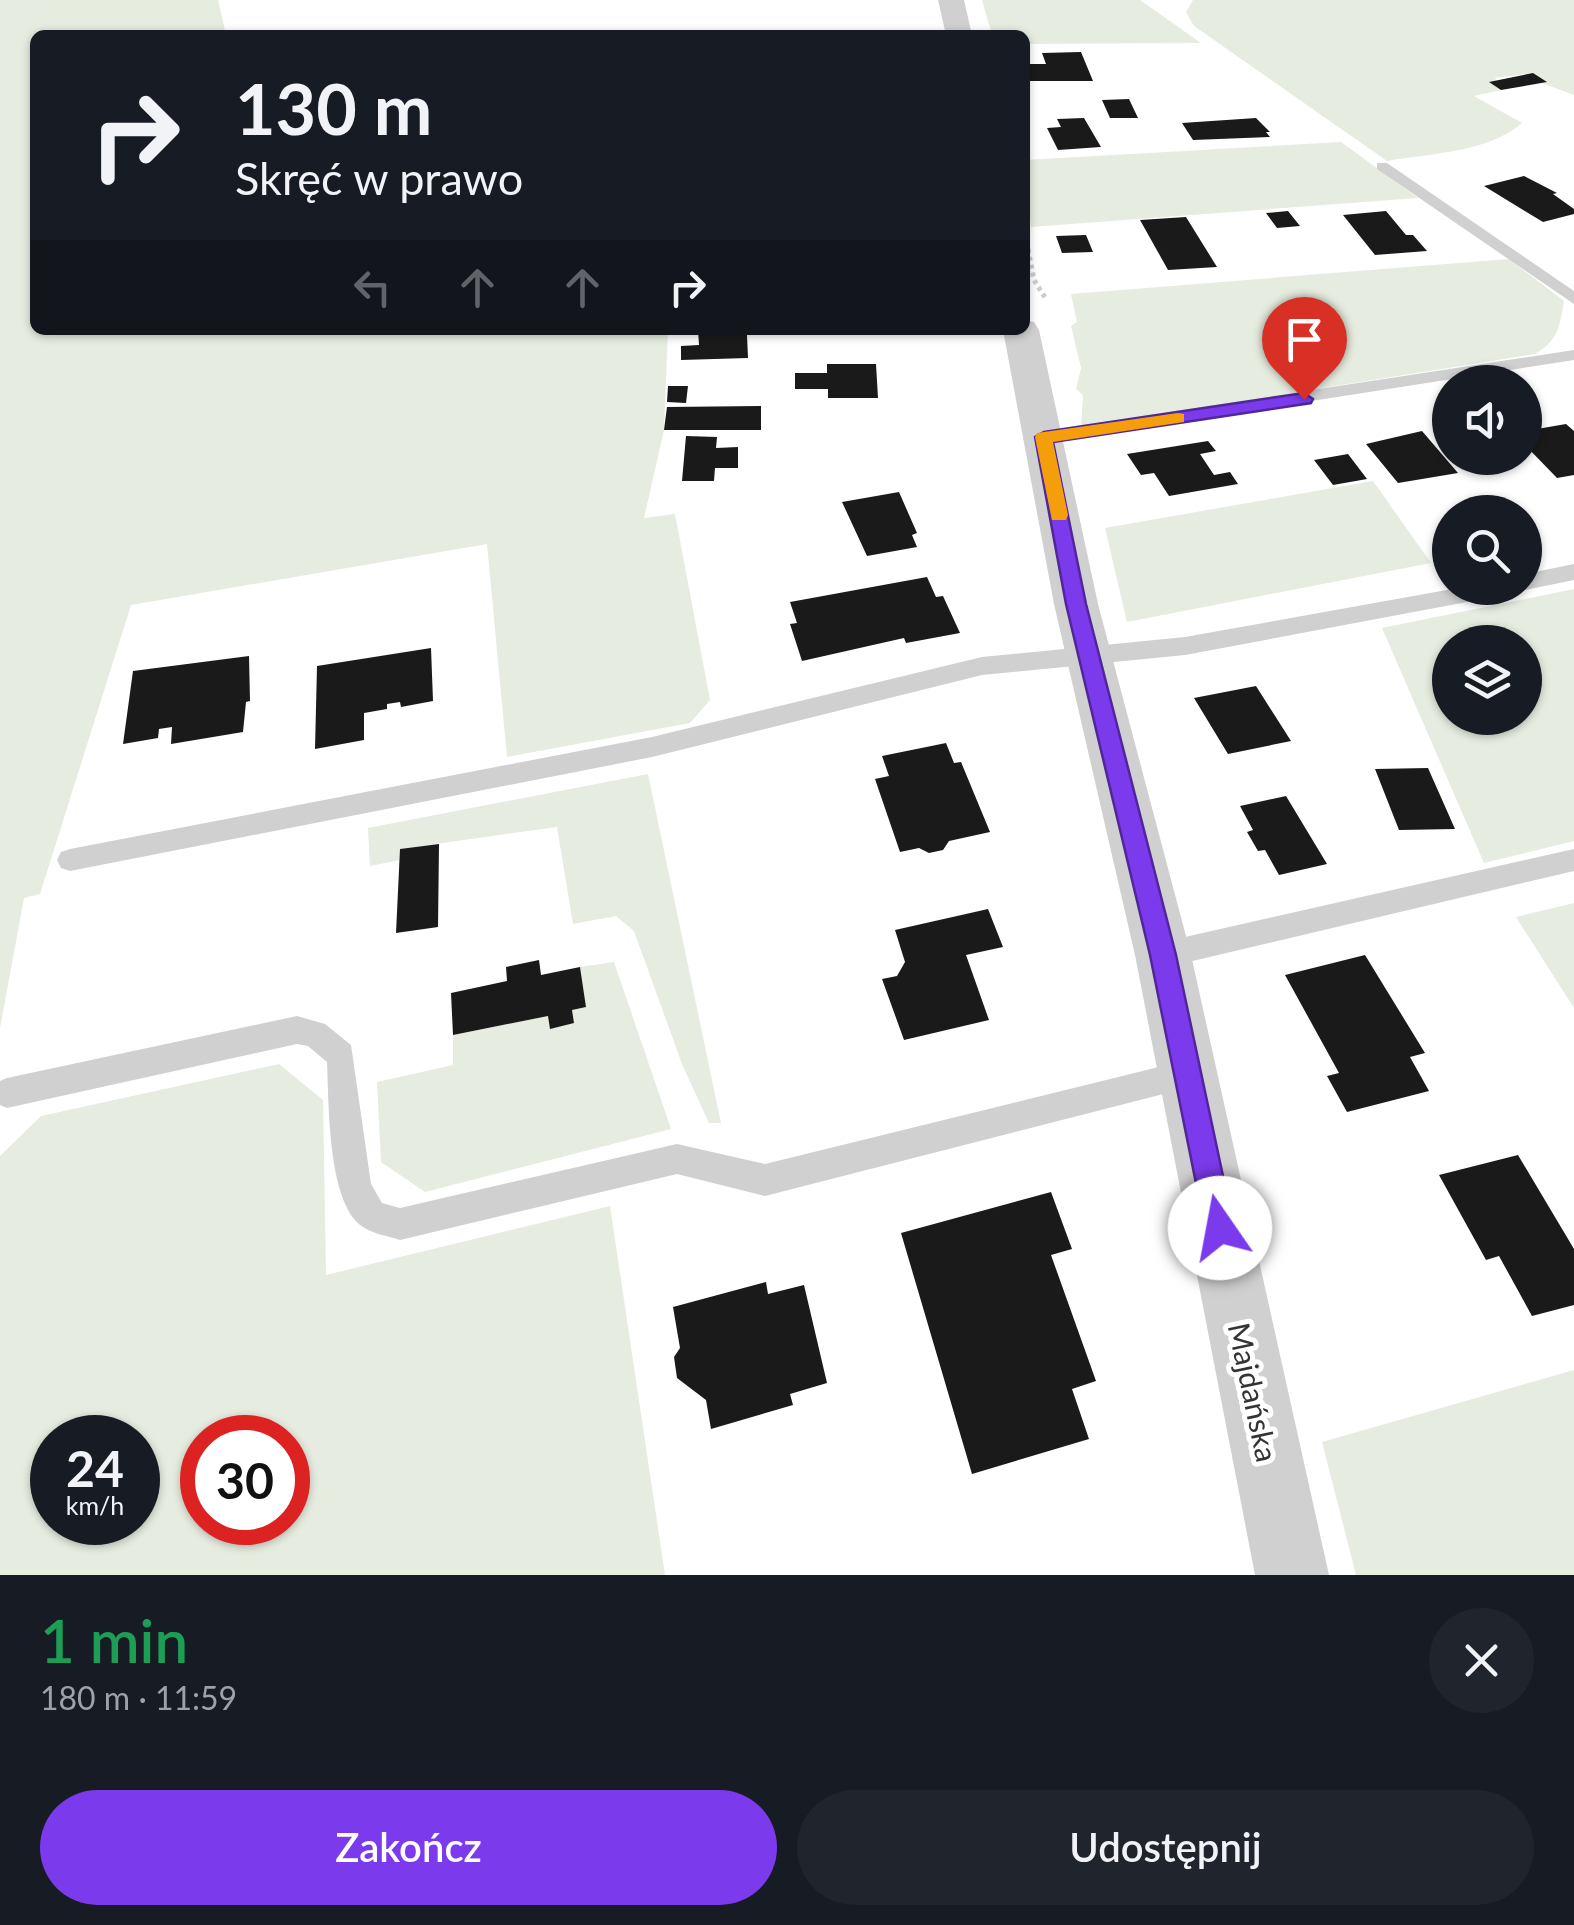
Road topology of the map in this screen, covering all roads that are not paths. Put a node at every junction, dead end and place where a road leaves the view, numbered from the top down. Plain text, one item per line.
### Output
1 (951, 0) edge
2 (958, 30) edge
3 (1382, 166) dead end
4 (1574, 299) edge
5 (1036, 318) edge
6 (1574, 355) edge
7 (1044, 437) junction
8 (1574, 572) edge
9 (1542, 579) edge
10 (1432, 600) edge
11 (1091, 657) junction
12 (70, 860) dead end
13 (1574, 860) edge
14 (1163, 955) junction
15 (1188, 1074) junction
16 (7, 1093) dead end
17 (1292, 1575) edge

1 - 2 street
3 - 4 lane
5 - 7 street, Majdańska
6 - 7 lane
7 - 11 street, Majdańska
8 - 9 lane
10 - 11 lane
11 - 12 lane
11 - 14 street, Majdańska
13 - 14 lane
14 - 15 street, Majdańska
15 - 16 lane
15 - 17 street, Majdańska

